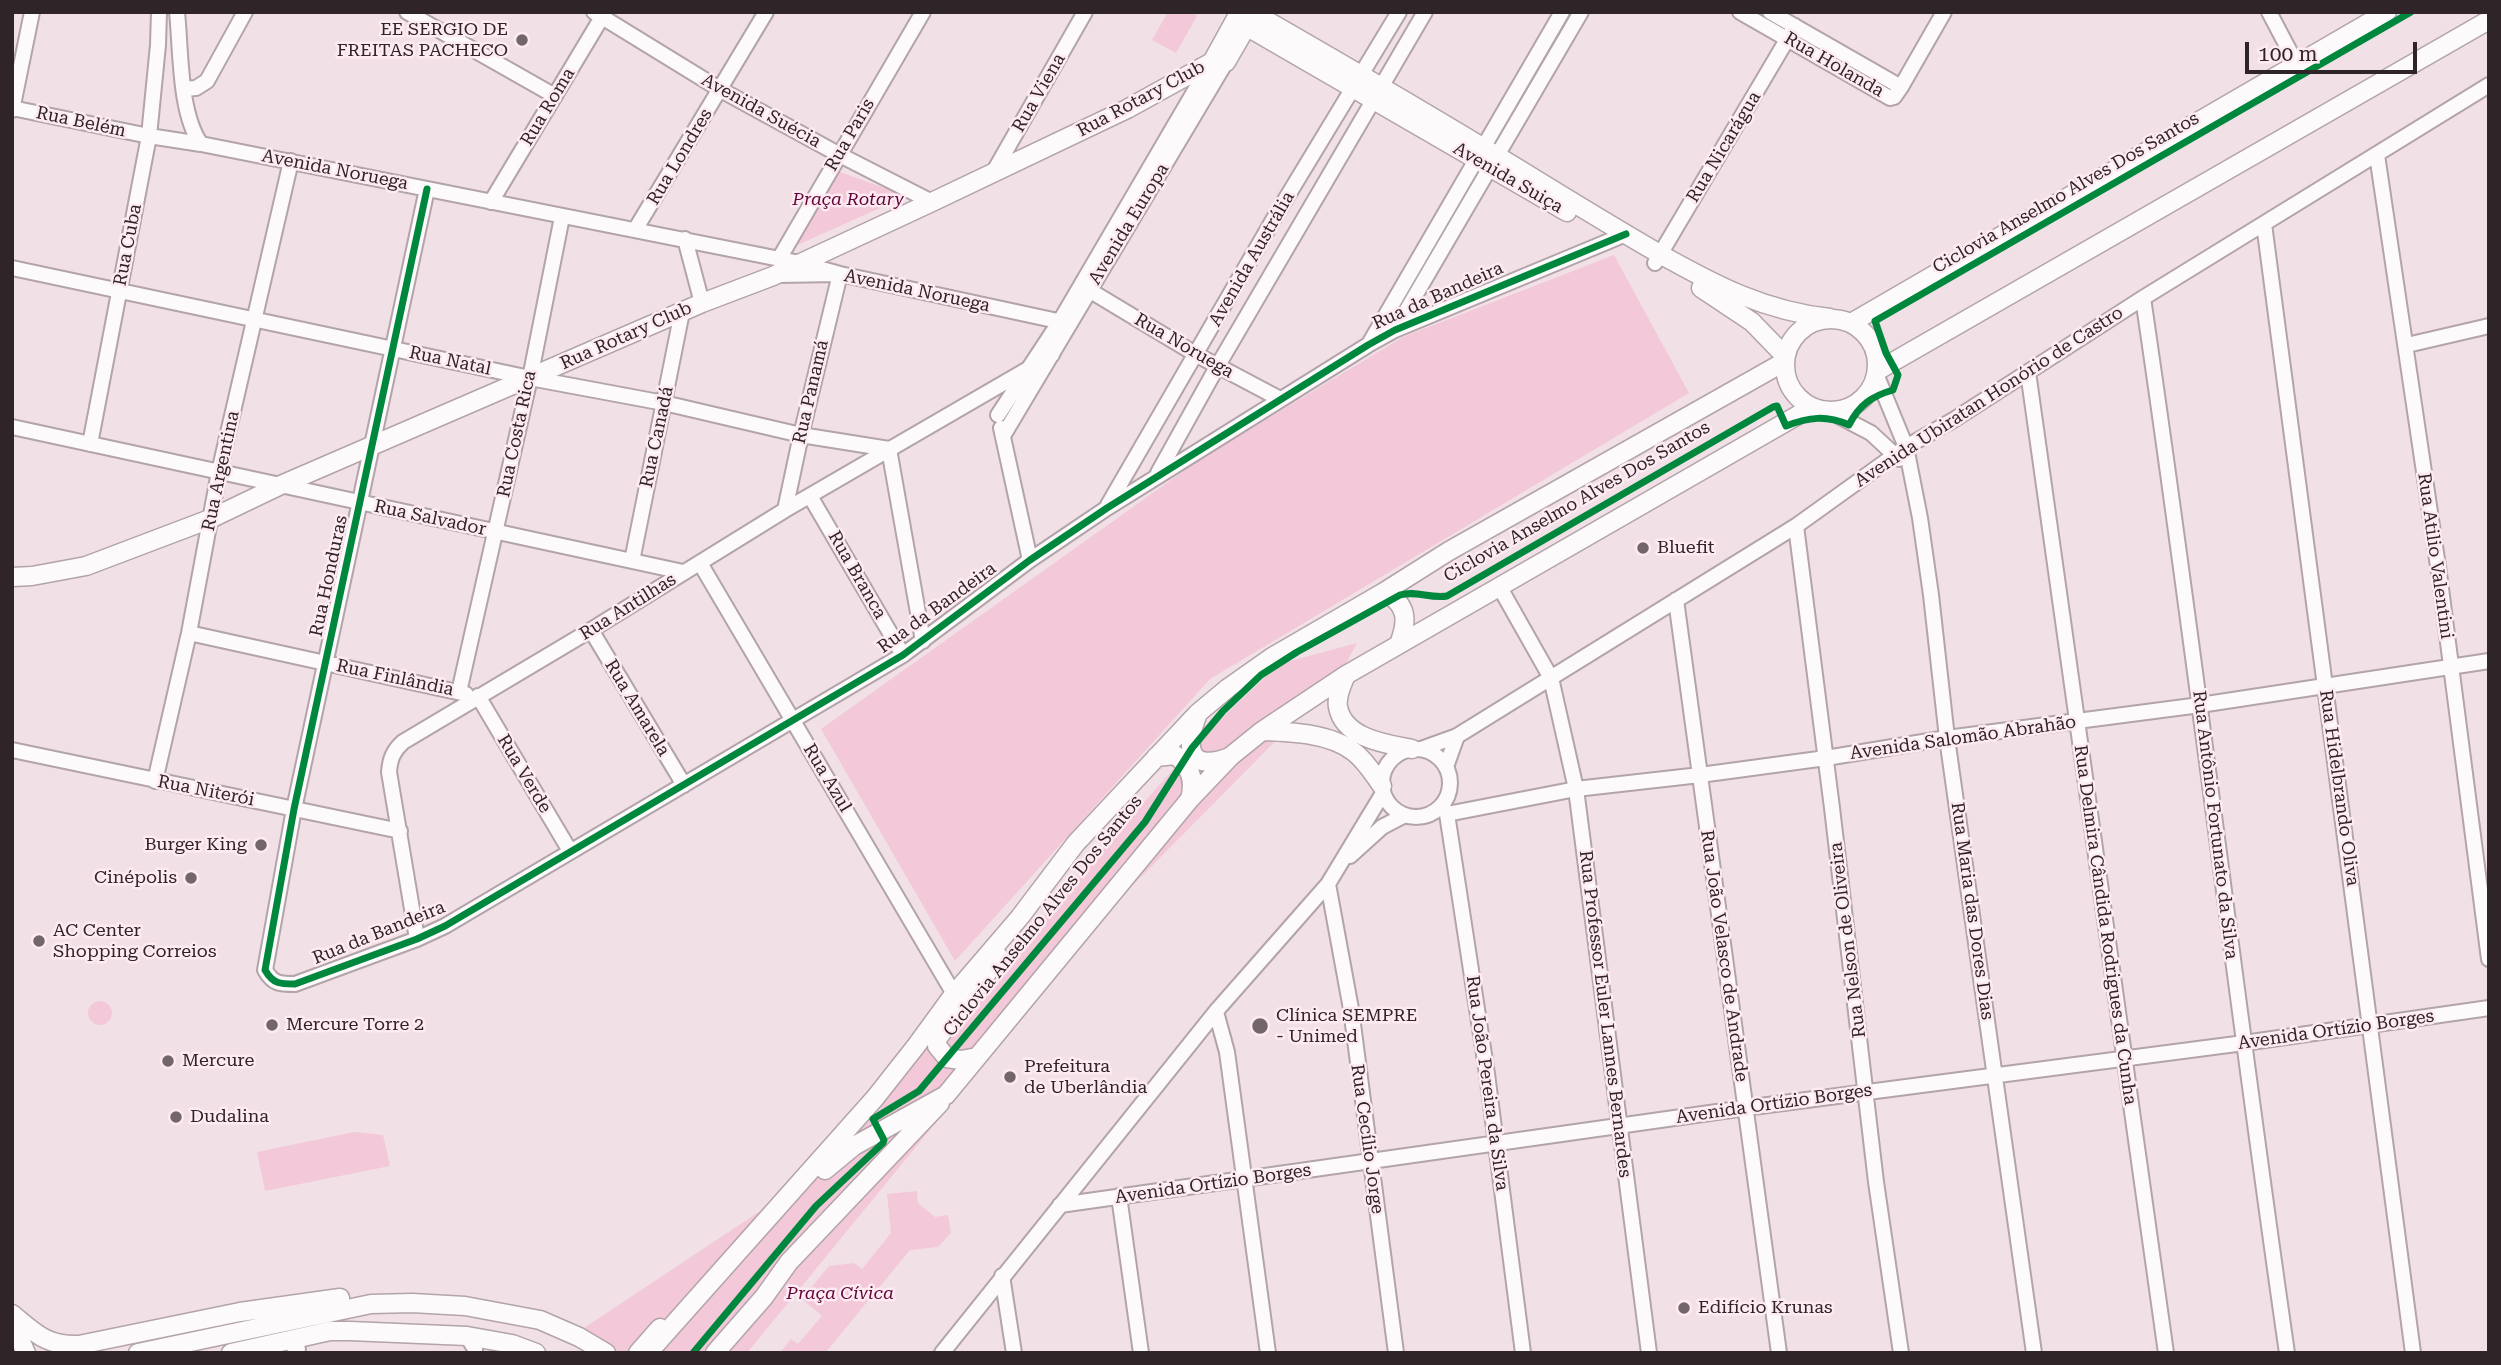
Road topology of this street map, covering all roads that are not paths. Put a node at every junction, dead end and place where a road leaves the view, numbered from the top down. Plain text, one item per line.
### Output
1 (32, 12) edge
2 (159, 12) edge
3 (177, 12) edge
4 (245, 12) edge
5 (407, 12) edge
6 (766, 12) edge
7 (923, 12) edge
8 (1085, 12) edge
9 (1399, 12) edge
10 (1425, 12) edge
11 (1562, 12) edge
12 (1581, 12) edge
13 (1740, 12) edge
14 (1770, 12) edge
15 (1944, 12) edge
16 (2269, 12) edge
17 (2387, 12) edge
18 (601, 14) edge
19 (1244, 16) edge
20 (1758, 17) edge
21 (2489, 20) edge
22 (1791, 33) junction
23 (1219, 62) junction
24 (2297, 65) junction
25 (1522, 81) junction
26 (1358, 82) junction
27 (2489, 85) edge
28 (1537, 88) junction
29 (185, 89) junction
30 (721, 90) junction
31 (1378, 93) junction
32 (555, 96) junction
33 (12, 108) edge
34 (187, 111) junction
35 (149, 136) junction
36 (171, 139) junction
37 (201, 144) junction
38 (838, 155) junction
39 (2377, 155) junction
40 (1487, 158) junction
41 (291, 161) junction
42 (993, 173) junction
43 (427, 189) junction
44 (491, 202) junction
45 (932, 202) junction
46 (562, 217) junction
47 (2264, 224) junction
48 (635, 230) junction
49 (1619, 237) junction
50 (685, 239) junction
51 (1658, 259) junction
52 (800, 262) junction
53 (776, 267) junction
54 (12, 268) edge
55 (840, 274) junction
56 (1086, 288) junction
57 (119, 292) junction
58 (2143, 298) junction
59 (702, 303) junction
60 (682, 312) junction
61 (1830, 318) junction
62 (255, 319) junction
63 (1065, 323) junction
64 (1852, 323) junction
65 (2489, 326) edge
66 (1395, 330) junction
67 (1368, 345) junction
68 (2407, 345) junction
69 (393, 348) junction
70 (1052, 355) junction
71 (1197, 355) junction
72 (1784, 359) junction
73 (1217, 366) junction
74 (1029, 369) junction
75 (1877, 372) junction
76 (2028, 372) junction
77 (530, 378) junction
78 (992, 390) junction
79 (1280, 399) junction
80 (664, 403) junction
81 (1820, 409) junction
82 (998, 415) junction
83 (12, 427) edge
84 (801, 435) junction
85 (1003, 436) junction
86 (90, 444) junction
87 (373, 445) junction
88 (889, 449) junction
89 (1900, 451) junction
90 (219, 472) junction
91 (1155, 477) junction
92 (281, 485) junction
93 (810, 496) junction
94 (361, 503) junction
95 (1107, 508) junction
96 (785, 510) junction
97 (210, 519) junction
98 (1796, 526) junction
99 (495, 532) junction
100 (1030, 560) junction
101 (632, 561) junction
102 (700, 563) junction
103 (683, 572) junction
104 (12, 577) edge
105 (1499, 586) junction
106 (1384, 593) junction
107 (1676, 600) junction
108 (591, 630) junction
109 (189, 633) junction
110 (923, 642) junction
111 (1399, 644) junction
112 (903, 654) junction
113 (2489, 661) edge
114 (326, 663) junction
115 (2450, 668) junction
116 (1346, 675) junction
117 (1551, 678) junction
118 (2325, 685) junction
119 (459, 692) junction
120 (478, 696) junction
121 (2200, 705) junction
122 (1198, 713) junction
123 (792, 719) junction
124 (2077, 722) junction
125 (1262, 731) junction
126 (1457, 736) junction
127 (1947, 738) junction
128 (12, 750) edge
129 (1417, 750) junction
130 (1231, 756) junction
131 (1156, 757) junction
132 (1826, 758) junction
133 (1446, 767) junction
134 (1700, 775) junction
135 (155, 781) junction
136 (684, 785) junction
137 (1576, 789) junction
138 (1383, 790) junction
139 (1190, 799) junction
140 (294, 809) junction
141 (1445, 809) junction
142 (1405, 815) junction
143 (400, 831) junction
144 (570, 851) junction
145 (1337, 870) junction
146 (1328, 884) junction
147 (1020, 917) junction
148 (417, 939) junction
149 (2489, 959) edge
150 (265, 970) joint
151 (954, 994) junction
152 (2489, 1008) edge
153 (1216, 1012) junction
154 (2372, 1024) junction
155 (2244, 1043) junction
156 (916, 1046) junction
157 (976, 1057) junction
158 (2123, 1058) junction
159 (1993, 1076) junction
160 (1866, 1091) junction
161 (946, 1095) junction
162 (1745, 1108) junction
163 (1620, 1126) junction
164 (1496, 1143) junction
165 (1370, 1162) junction
166 (1245, 1179) junction
167 (1119, 1196) junction
168 (1060, 1205) junction
169 (1002, 1276) junction
170 (371, 1304) junction
171 (12, 1314) edge
172 (12, 1321) edge
173 (370, 1332) junction
174 (467, 1336) junction
175 (117, 1345) edge
176 (287, 1349) edge
177 (26, 1353) edge
178 (138, 1353) edge
179 (231, 1353) edge
180 (475, 1353) edge
181 (536, 1353) edge
182 (606, 1353) edge
183 (638, 1353) edge
184 (715, 1353) edge
185 (942, 1353) edge
186 (1014, 1353) edge
187 (1141, 1353) edge
188 (1268, 1353) edge
189 (1396, 1353) edge
190 (1523, 1353) edge
191 (1649, 1353) edge
192 (1779, 1353) edge
193 (1901, 1353) edge
194 (2034, 1353) edge
195 (2166, 1353) edge
196 (2287, 1353) edge
197 (2413, 1353) edge

1 - 33 street
2 - 35 street, Rua Cuba
3 - 29 street
4 - 29 street
5 - 32 street
6 - 30 street, Rua Londres
7 - 38 street, Rua Paris
8 - 42 street, Rua Viena
9 - 26 street, Avenida Austrália
10 - 31 street, Avenida Austrália
11 - 25 street
12 - 28 street
13 - 20 street, Rua Holanda
14 - 22 street, Rua Holanda
15 - 22 street, Rua Holanda
16 - 24 street
17 - 24 main road
18 - 30 street, Avenida Suécia
18 - 32 street, Rua Roma
19 - 23 main road, Avenida Europa
19 - 26 main road, Avenida Suiça
20 - 22 street, Rua Holanda
21 - 75 main road
22 - 51 street, Rua Nicarágua
23 - 42 main road, Rua Rotary Club
23 - 56 street, Avenida Europa
24 - 64 main road
25 - 28 street
25 - 40 street
26 - 31 main road, Avenida Suiça
26 - 71 street, Avenida Austrália
27 - 39 street, Avenida Ubiratan Honório de Castro
28 - 40 street
29 - 34 street
30 - 38 street, Avenida Suécia
30 - 48 street, Rua Londres
31 - 40 main road, Avenida Suiça
31 - 73 street, Avenida Austrália
32 - 44 street, Rua Roma
33 - 35 street, Rua Belém
34 - 36 street
34 - 37 street
35 - 36 street, Avenida Noruega
35 - 57 street, Rua Cuba
36 - 37 street, Avenida Noruega
37 - 41 street, Avenida Noruega
38 - 45 street, Avenida Suécia
38 - 53 street, Rua Paris
39 - 47 street, Avenida Ubiratan Honório de Castro
39 - 68 street, Rua Atilio Valentini
40 - 49 main road, Avenida Suiça
40 - 66 street
40 - 67 street
41 - 43 street, Avenida Noruega
41 - 62 street, Rua Argentina
42 - 45 main road, Rua Rotary Club
43 - 44 street, Avenida Noruega
43 - 69 street, Rua Honduras
44 - 46 street, Avenida Noruega
45 - 52 main road, Rua Rotary Club
46 - 48 street, Avenida Noruega
46 - 77 street, Rua Costa Rica
47 - 58 street, Avenida Ubiratan Honório de Castro
47 - 118 street, Rua Hidelbrando Oliva
48 - 50 street, Avenida Noruega
49 - 51 main road, Avenida Suiça
49 - 66 street, Rua da Bandeira
50 - 53 street, Avenida Noruega
50 - 59 street
51 - 61 main road, Avenida Suiça
51 - 72 main road, Avenida Suiça
52 - 53 main road, Rua Rotary Club
52 - 55 street
53 - 55 street, Avenida Noruega
53 - 59 main road, Rua Rotary Club
54 - 57 street, Rua Natal
55 - 63 street, Avenida Noruega
55 - 84 street, Rua Panamá
56 - 63 street, Avenida Europa
56 - 71 street, Rua Noruega
57 - 62 street, Rua Natal
57 - 86 street, Rua Cuba
58 - 76 street, Avenida Ubiratan Honório de Castro
58 - 121 street, Rua Antônio Fortunato da Silva
59 - 60 main road, Rua Rotary Club
60 - 77 main road, Rua Rotary Club
60 - 80 street, Rua Canadá
61 - 64 main road
61 - 72 main road
62 - 69 street, Rua Natal
62 - 90 street, Rua Argentina
63 - 70 street, Avenida Europa
63 - 74 street, Avenida Europa
64 - 75 main road
65 - 68 street
66 - 67 street, Rua da Bandeira
67 - 79 street, Rua da Bandeira
68 - 115 street, Rua Atilio Valentini
69 - 77 street, Rua Natal
69 - 87 street, Rua Honduras
70 - 74 street, Rua Antilhas
70 - 85 street, Avenida Europa
71 - 73 street, Rua Noruega
71 - 95 street, Avenida Austrália
72 - 81 main road
72 - 106 main road
73 - 79 street, Rua Noruega
73 - 91 street, Avenida Austrália
74 - 78 street, Rua Antilhas
74 - 82 street, Avenida Europa
75 - 81 main road
75 - 89 street, Rua Maria das Dores Dias
76 - 89 street, Avenida Ubiratan Honório de Castro
76 - 124 street, Rua Delmira Cândida Rodrigues da Cunha
77 - 80 street, Rua Natal
77 - 87 main road, Rua Rotary Club
77 - 99 street, Rua Costa Rica
78 - 82 street
78 - 88 street, Rua Antilhas
79 - 91 street, Rua da Bandeira
80 - 84 street, Rua Natal
80 - 101 street, Rua Canadá
81 - 89 street, Rua Maria das Dores Dias
81 - 105 main road
82 - 85 street
83 - 86 street, Rua Salvador
84 - 88 street, Rua Natal
84 - 96 street, Rua Panamá
85 - 100 street
86 - 90 street, Rua Salvador
87 - 92 main road, Rua Rotary Club
87 - 94 street, Rua Honduras
88 - 93 street, Rua Antilhas
88 - 110 street
89 - 98 street, Avenida Ubiratan Honório de Castro
89 - 127 street, Rua Maria das Dores Dias
90 - 92 street, Rua Salvador
90 - 97 street, Rua Argentina
91 - 95 street, Rua da Bandeira
92 - 94 street, Rua Salvador
92 - 97 main road, Rua Rotary Club
93 - 96 street, Rua Antilhas
93 - 112 street, Rua Branca
94 - 99 street, Rua Salvador
94 - 114 street, Rua Honduras
95 - 100 street, Rua da Bandeira
96 - 102 street, Rua Antilhas
97 - 104 main road, Rua Rotary Club
97 - 109 street, Rua Argentina
98 - 107 street, Avenida Ubiratan Honório de Castro
98 - 132 street, Rua Nelson de Oliveira
99 - 101 street, Rua Salvador
99 - 119 street, Rua Costa Rica
100 - 110 street, Rua da Bandeira
101 - 103 street, Rua Salvador
102 - 103 street, Rua Antilhas
102 - 123 street, Rua Azul
103 - 108 street, Rua Antilhas
105 - 111 main road
105 - 117 street, Rua Professor Euler Lannes Bernardes
106 - 111 main road
106 - 122 main road
107 - 117 street, Avenida Ubiratan Honório de Castro
107 - 134 street, Rua João Velasco de Andrade
108 - 120 street, Rua Antilhas
108 - 136 street, Rua Amarela
109 - 114 street, Rua Finlândia
109 - 135 street, Rua Argentina
110 - 112 street, Rua da Bandeira
111 - 116 main road
112 - 123 street, Rua da Bandeira
113 - 115 street, Avenida Salomão Abrahão
114 - 119 street, Rua Finlândia
114 - 140 street, Rua Honduras
115 - 118 street, Avenida Salomão Abrahão
115 - 149 street, Rua Atilio Valentini
116 - 125 main road
116 - 129 main road
117 - 126 street, Avenida Ubiratan Honório de Castro
117 - 137 street, Rua Professor Euler Lannes Bernardes
118 - 121 street, Avenida Salomão Abrahão
118 - 154 street, Rua Hidelbrando Oliva
119 - 120 street, Rua Finlândia
120 - 143 street, Rua Antilhas
120 - 144 street, Rua Verde
121 - 124 street, Avenida Salomão Abrahão
121 - 155 street, Rua Antônio Fortunato da Silva
122 - 130 main road
122 - 131 main road
123 - 136 street, Rua da Bandeira
123 - 151 street, Rua Azul
124 - 127 street, Avenida Salomão Abrahão
124 - 158 street, Rua Delmira Cândida Rodrigues da Cunha
125 - 130 main road
125 - 138 main road
126 - 129 street, Avenida Ubiratan Honório de Castro
126 - 133 street
127 - 132 street, Avenida Salomão Abrahão
127 - 159 street, Rua Maria das Dores Dias
128 - 135 street, Rua Niterói
129 - 133 street
129 - 138 street
130 - 139 main road
131 - 139 main road
131 - 147 main road
132 - 134 street, Avenida Salomão Abrahão
132 - 160 street, Rua Nelson de Oliveira
133 - 141 street
134 - 137 street, Avenida Salomão Abrahão
134 - 162 street, Rua João Velasco de Andrade
135 - 140 street, Rua Niterói
136 - 144 street, Rua da Bandeira
137 - 141 street, Avenida Salomão Abrahão
137 - 163 street, Rua Professor Euler Lannes Bernardes
138 - 142 street
138 - 145 street
139 - 157 main road
140 - 143 street, Rua Niterói
140 - 150 street, Rua Honduras
141 - 142 street
141 - 164 street, Rua João Pereira da Silva
142 - 145 street
143 - 148 street, Rua Antilhas
144 - 148 street, Rua da Bandeira
145 - 146 street
146 - 153 street
146 - 165 street, Rua Cecílio Jorge
147 - 151 main road
147 - 157 main road
148 - 150 street, Rua da Bandeira
151 - 156 main road
152 - 154 street, Avenida Ortízio Borges
153 - 166 street
153 - 168 street
154 - 155 street, Avenida Ortízio Borges
154 - 197 street, Rua Hidelbrando Oliva
155 - 158 street, Avenida Ortízio Borges
155 - 196 street, Rua Antônio Fortunato da Silva
156 - 161 main road
156 - 183 main road
157 - 161 main road
158 - 159 street, Avenida Ortízio Borges
158 - 195 street, Rua Delmira Cândida Rodrigues da Cunha
159 - 160 street, Avenida Ortízio Borges
159 - 194 street, Rua Maria das Dores Dias
160 - 162 street, Avenida Ortízio Borges
160 - 193 street, Rua Nelson de Oliveira
161 - 184 main road
162 - 163 street, Avenida Ortízio Borges
162 - 192 street, Rua João Velasco de Andrade
163 - 164 street, Avenida Ortízio Borges
163 - 191 street, Rua Professor Euler Lannes Bernardes
164 - 165 street, Avenida Ortízio Borges
164 - 190 street, Rua João Pereira da Silva
165 - 166 street, Avenida Ortízio Borges
165 - 189 street, Rua Cecílio Jorge
166 - 167 street, Avenida Ortízio Borges
166 - 188 street
167 - 168 street, Avenida Ortízio Borges
167 - 187 street
168 - 169 street
169 - 185 street
169 - 186 street
170 - 175 main road
170 - 178 main road
170 - 182 main road
171 - 175 main road
172 - 177 main road
173 - 174 main road
173 - 176 main road
173 - 176 main road
174 - 180 street
174 - 181 main road
176 - 179 main road

